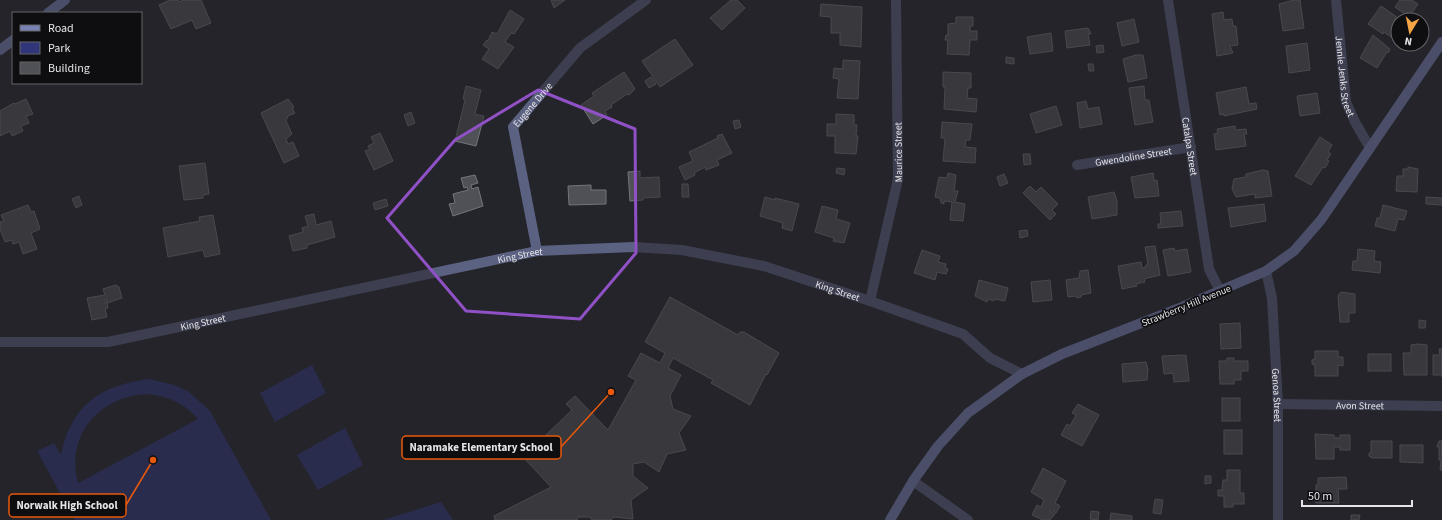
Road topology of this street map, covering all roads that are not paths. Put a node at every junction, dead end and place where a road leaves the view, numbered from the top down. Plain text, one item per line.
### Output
1 (646, 0) edge
2 (896, 0) edge
3 (1168, 0) edge
4 (1336, 0) edge
5 (60, 2) edge
6 (49, 12) edge
7 (12, 41) edge
8 (1442, 42) edge
9 (0, 50) edge
10 (1191, 147) junction
11 (1370, 148) junction
12 (1077, 165) dead end
13 (537, 251) junction
14 (1266, 271) junction
15 (1220, 291) junction
16 (870, 300) junction
17 (0, 342) edge
18 (1022, 374) junction
19 (1278, 404) junction
20 (1442, 406) edge
21 (912, 482) junction
22 (890, 520) edge
23 (968, 520) edge
24 (1278, 520) edge

1 - 13 street, Eugene Drive
2 - 16 street, Maurice Street
3 - 10 street, Catalpa Street
4 - 11 street, Jennie Jenks Street
5 - 6 main road
7 - 9 main road
8 - 11 main road, Strawberry Hill Avenue
10 - 12 street, Gwendoline Street
10 - 15 street, Catalpa Street
11 - 14 main road, Strawberry Hill Avenue
13 - 16 street, King Street
13 - 17 street, King Street
14 - 15 main road, Strawberry Hill Avenue
14 - 19 street, Genoa Street
15 - 18 main road, Strawberry Hill Avenue
16 - 18 street, King Street
18 - 21 main road, Strawberry Hill Avenue
19 - 20 street, Avon Street
19 - 24 street, Genoa Street
21 - 22 main road, Strawberry Hill Avenue
21 - 23 street

